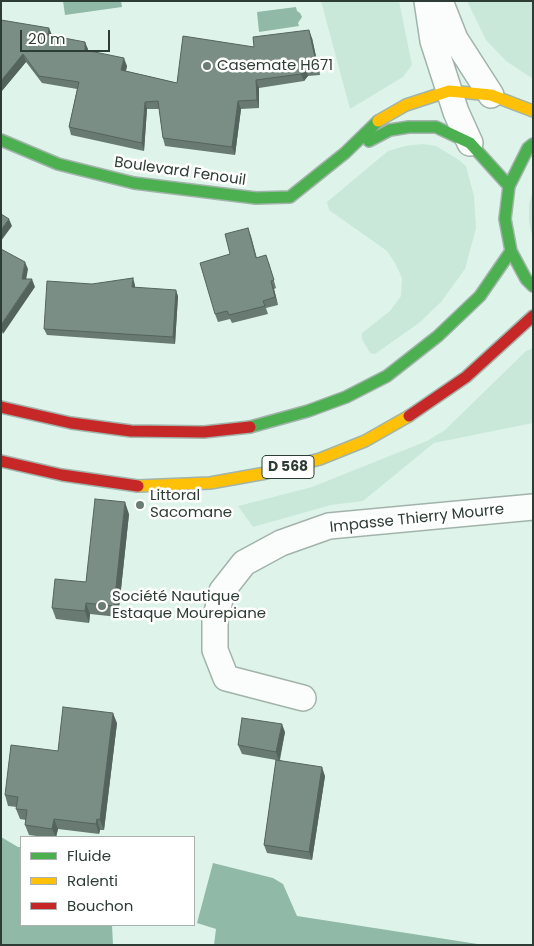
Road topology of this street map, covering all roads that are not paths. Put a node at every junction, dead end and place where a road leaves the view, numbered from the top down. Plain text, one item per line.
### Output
1 (427, 1) edge
2 (440, 1) edge
3 (448, 91) junction
4 (491, 95) junction
5 (533, 111) edge
6 (1, 140) edge
7 (470, 143) junction
8 (533, 144) edge
9 (345, 153) junction
10 (509, 186) junction
11 (511, 250) junction
12 (533, 286) edge
13 (533, 316) edge
14 (1, 407) edge
15 (1, 461) edge
16 (533, 507) edge
17 (303, 698) dead end

1 - 3 street
2 - 4 street
3 - 4 main road, Boulevard Fenouil
3 - 7 street
3 - 9 main road, Boulevard Fenouil
4 - 5 main road, Boulevard Fenouil
6 - 9 main road, Boulevard Fenouil
7 - 9 main road, Boulevard Fenouil
7 - 10 main road, Boulevard Fenouil
8 - 10 main road
10 - 11 main road
11 - 12 main road
11 - 14 main road
13 - 15 main road, D 568
16 - 17 street, Impasse Thierry Mourre

